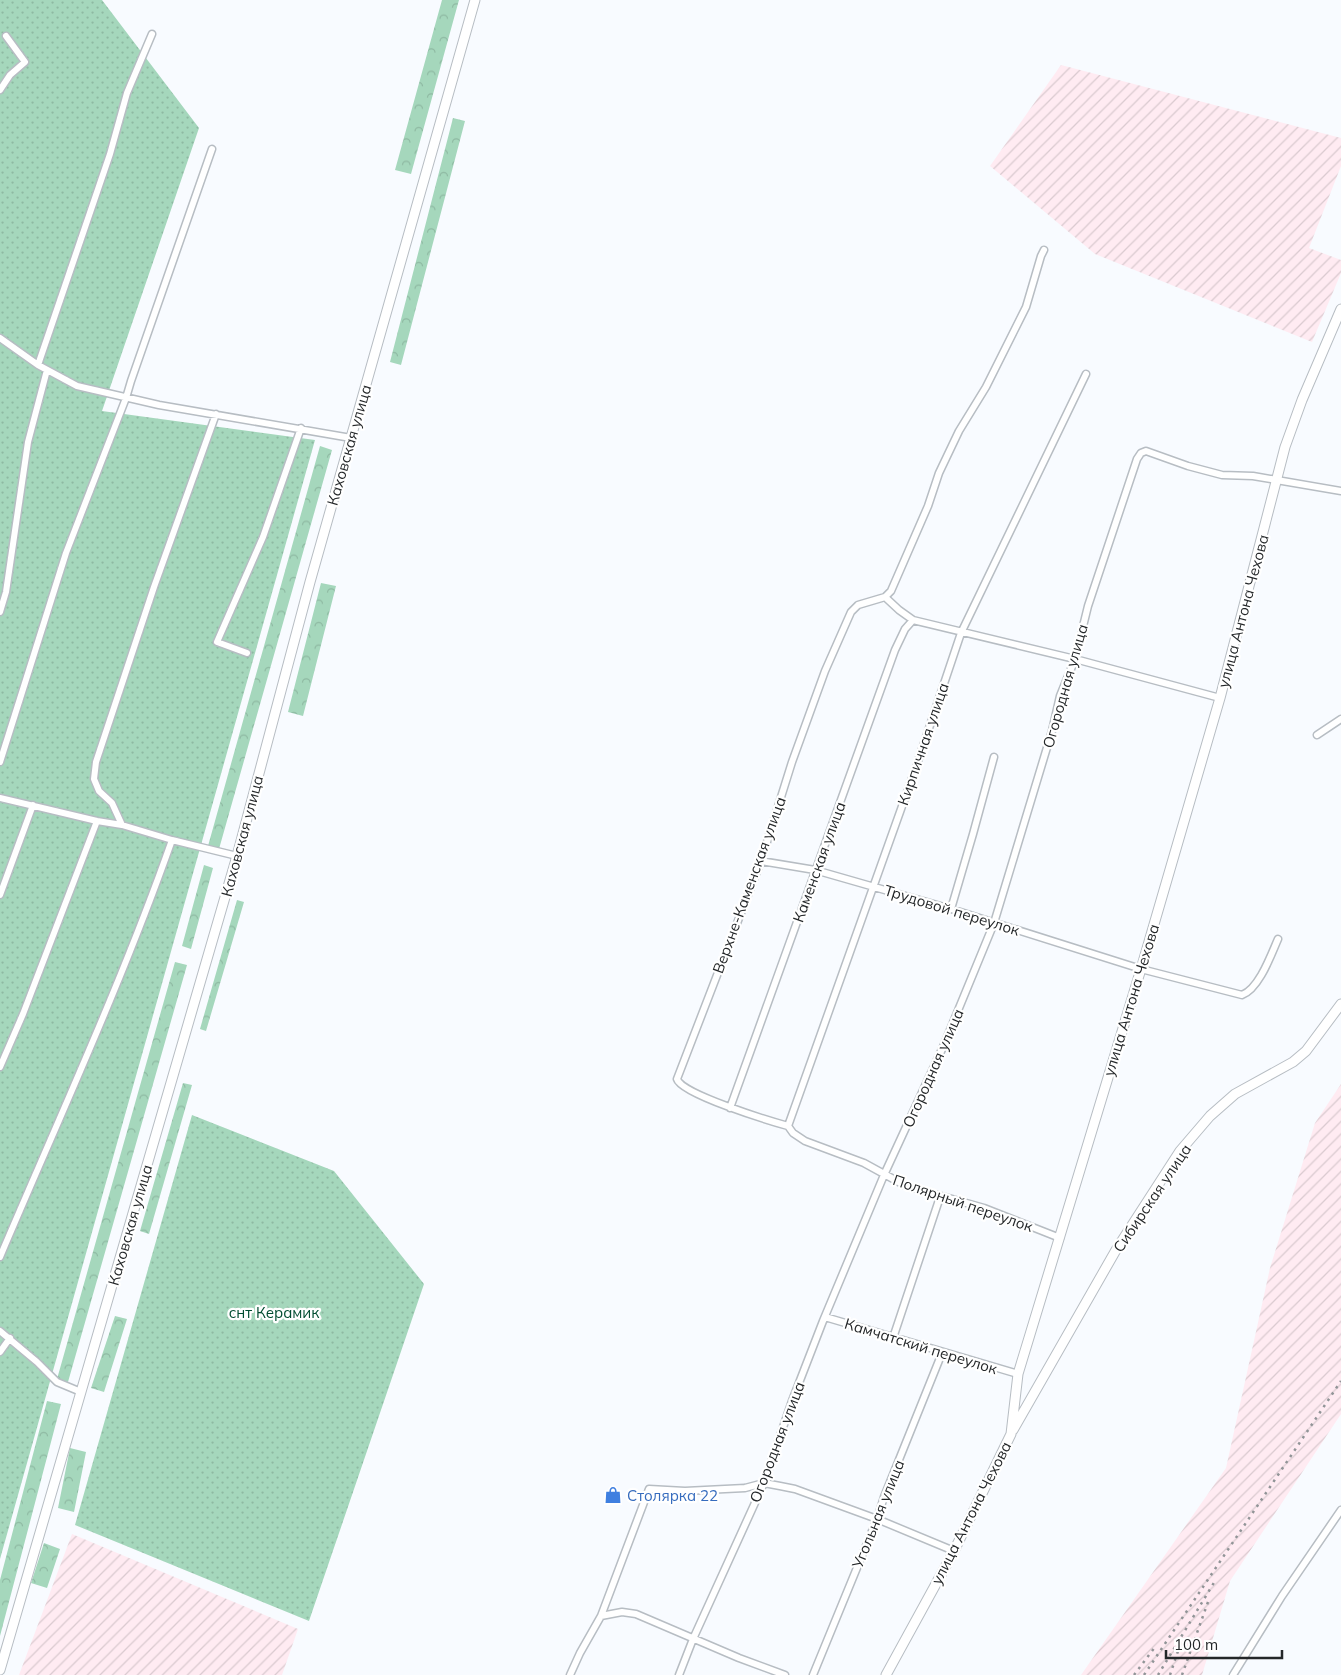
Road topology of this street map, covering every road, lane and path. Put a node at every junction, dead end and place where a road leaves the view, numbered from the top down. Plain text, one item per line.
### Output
1 (475, 0) edge
2 (152, 34) dead end
3 (6, 36) dead end
4 (0, 90) edge
5 (212, 149) dead end
6 (1044, 250) dead end
7 (1341, 309) edge
8 (0, 338) edge
9 (38, 365) junction
10 (47, 370) junction
11 (1086, 374) dead end
12 (126, 398) junction
13 (216, 414) junction
14 (301, 428) junction
15 (351, 438) junction
16 (1277, 481) junction
17 (1341, 490) edge
18 (885, 597) junction
19 (0, 612) edge
20 (913, 620) junction
21 (961, 632) junction
22 (247, 653) dead end
23 (1075, 659) junction
24 (1220, 698) junction
25 (1341, 719) edge
26 (1317, 735) dead end
27 (994, 757) dead end
28 (0, 762) edge
29 (0, 798) edge
30 (33, 805) junction
31 (97, 821) junction
32 (122, 825) junction
33 (172, 840) junction
34 (237, 856) junction
35 (761, 861) junction
36 (815, 870) junction
37 (874, 886) junction
38 (0, 895) edge
39 (950, 909) junction
40 (994, 923) junction
41 (1278, 939) dead end
42 (1141, 969) junction
43 (1341, 1004) edge
44 (0, 1067) edge
45 (730, 1108) junction
46 (788, 1126) junction
47 (884, 1175) junction
48 (940, 1197) junction
49 (1060, 1238) junction
50 (0, 1257) edge
51 (825, 1317) junction
52 (0, 1331) edge
53 (10, 1338) junction
54 (893, 1338) junction
55 (0, 1352) edge
56 (942, 1353) junction
57 (1018, 1374) junction
58 (81, 1392) junction
59 (1011, 1434) junction
60 (764, 1483) junction
61 (1341, 1510) edge
62 (877, 1519) junction
63 (954, 1551) junction
64 (601, 1616) junction
65 (693, 1639) junction
66 (0, 1670) edge
67 (570, 1675) edge
68 (679, 1675) edge
69 (785, 1675) edge
70 (813, 1675) edge
71 (886, 1675) edge
72 (1233, 1675) edge

1 - 15 street, Каховская улица
2 - 9 street
3 - 4 street
5 - 12 street
6 - 18 street
7 - 16 street, улица Антона Чехова
8 - 9 street
9 - 10 street
10 - 12 street
10 - 19 street
11 - 21 street, Кирпичная улица
12 - 13 street
12 - 28 street
13 - 14 street
13 - 32 street
14 - 15 street
14 - 22 street
15 - 34 street, Каховская улица
16 - 17 street
16 - 23 street, Огородная улица
16 - 24 street, улица Антона Чехова
18 - 20 street
18 - 35 street, Верхне-Каменская улица
20 - 21 street
20 - 36 street, Каменская улица
21 - 23 street
21 - 37 street, Кирпичная улица
23 - 24 street
23 - 40 street, Огородная улица
24 - 42 street, улица Антона Чехова
25 - 26 street
27 - 39 street
29 - 30 street
30 - 31 street
30 - 38 street
31 - 32 street
31 - 44 street
32 - 33 street
33 - 34 street
33 - 50 street
34 - 58 street, Каховская улица
35 - 36 street, Трудовой переулок
35 - 45 street, Верхне-Каменская улица
36 - 37 street, Трудовой переулок
36 - 45 street, Каменская улица
37 - 39 street, Трудовой переулок
37 - 46 street, Кирпичная улица
39 - 40 street, Трудовой переулок
40 - 42 street, Трудовой переулок
40 - 47 street, Огородная улица
41 - 42 street, Трудовой переулок
42 - 49 street, улица Антона Чехова
43 - 59 street, Сибирская улица
45 - 46 street, Верхне-Каменская улица
46 - 47 street, Полярный переулок
47 - 48 street, Полярный переулок
47 - 51 street, Огородная улица
48 - 49 street, Полярный переулок
48 - 54 street
49 - 57 street, улица Антона Чехова
51 - 54 street, Камчатский переулок
51 - 60 street, Огородная улица
52 - 53 street
53 - 55 street
53 - 58 street
54 - 56 street, Камчатский переулок
56 - 57 street, Камчатский переулок
56 - 62 street, Угольная улица
57 - 59 street, улица Антона Чехова
58 - 66 street, Каховская улица
59 - 63 street, улица Антона Чехова
60 - 62 street
60 - 64 street
60 - 65 street, Огородная улица
61 - 72 street
62 - 63 street
62 - 70 street, Угольная улица
63 - 71 street, улица Антона Чехова
64 - 65 street
64 - 67 street
65 - 68 street, Огородная улица
65 - 69 street

